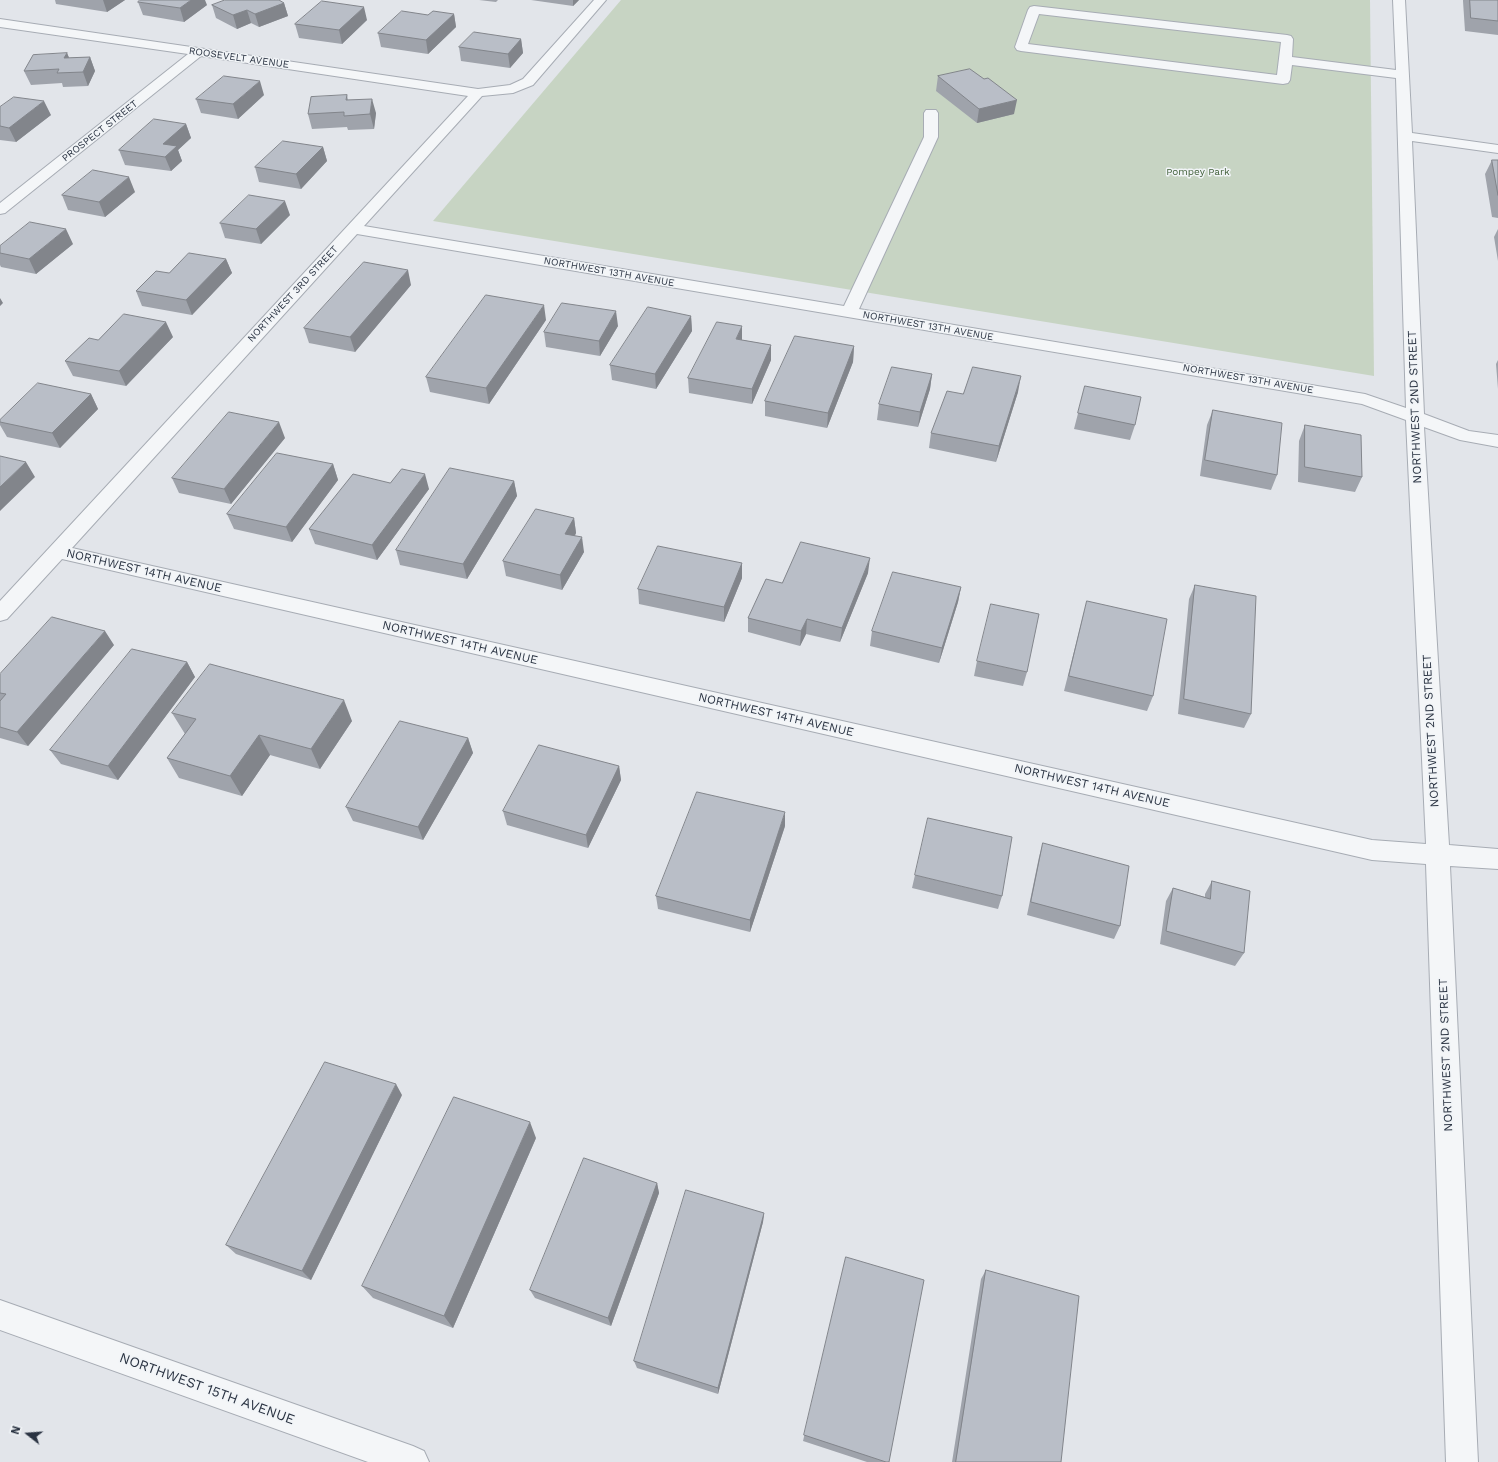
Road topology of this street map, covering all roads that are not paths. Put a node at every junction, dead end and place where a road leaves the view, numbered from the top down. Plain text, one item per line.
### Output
1 (600, 0) edge
2 (1398, 0) edge
3 (0, 23) edge
4 (199, 52) junction
5 (1286, 60) junction
6 (1402, 75) junction
7 (478, 93) junction
8 (931, 113) dead end
9 (1405, 136) junction
10 (1498, 149) edge
11 (0, 210) edge
12 (353, 229) junction
13 (850, 312) junction
14 (1414, 417) junction
15 (1498, 441) edge
16 (58, 551) junction
17 (0, 614) edge
18 (1438, 855) junction
19 (1498, 859) edge
20 (0, 1316) edge
21 (413, 1462) edge
22 (1462, 1462) edge

1 - 7 street
2 - 6 street, NORTHWEST 2ND STREET
3 - 4 street, ROOSEVELT AVENUE
4 - 7 street, ROOSEVELT AVENUE
4 - 11 street, PROSPECT STREET
5 - 5 street
5 - 6 street
6 - 9 street, NORTHWEST 2ND STREET
7 - 12 street, NORTHWEST 3RD STREET
8 - 13 street
9 - 10 street
9 - 14 street, NORTHWEST 2ND STREET
12 - 13 street, NORTHWEST 13TH AVENUE
12 - 16 street, NORTHWEST 3RD STREET
13 - 14 street, NORTHWEST 13TH AVENUE
14 - 15 street, NORTHWEST 13TH AVENUE
14 - 18 street, NORTHWEST 2ND STREET
16 - 17 street, NORTHWEST 3RD STREET
16 - 18 street, NORTHWEST 14TH AVENUE
18 - 19 street, NORTHWEST 14TH AVENUE
18 - 22 street, NORTHWEST 2ND STREET
20 - 21 street, NORTHWEST 15TH AVENUE

